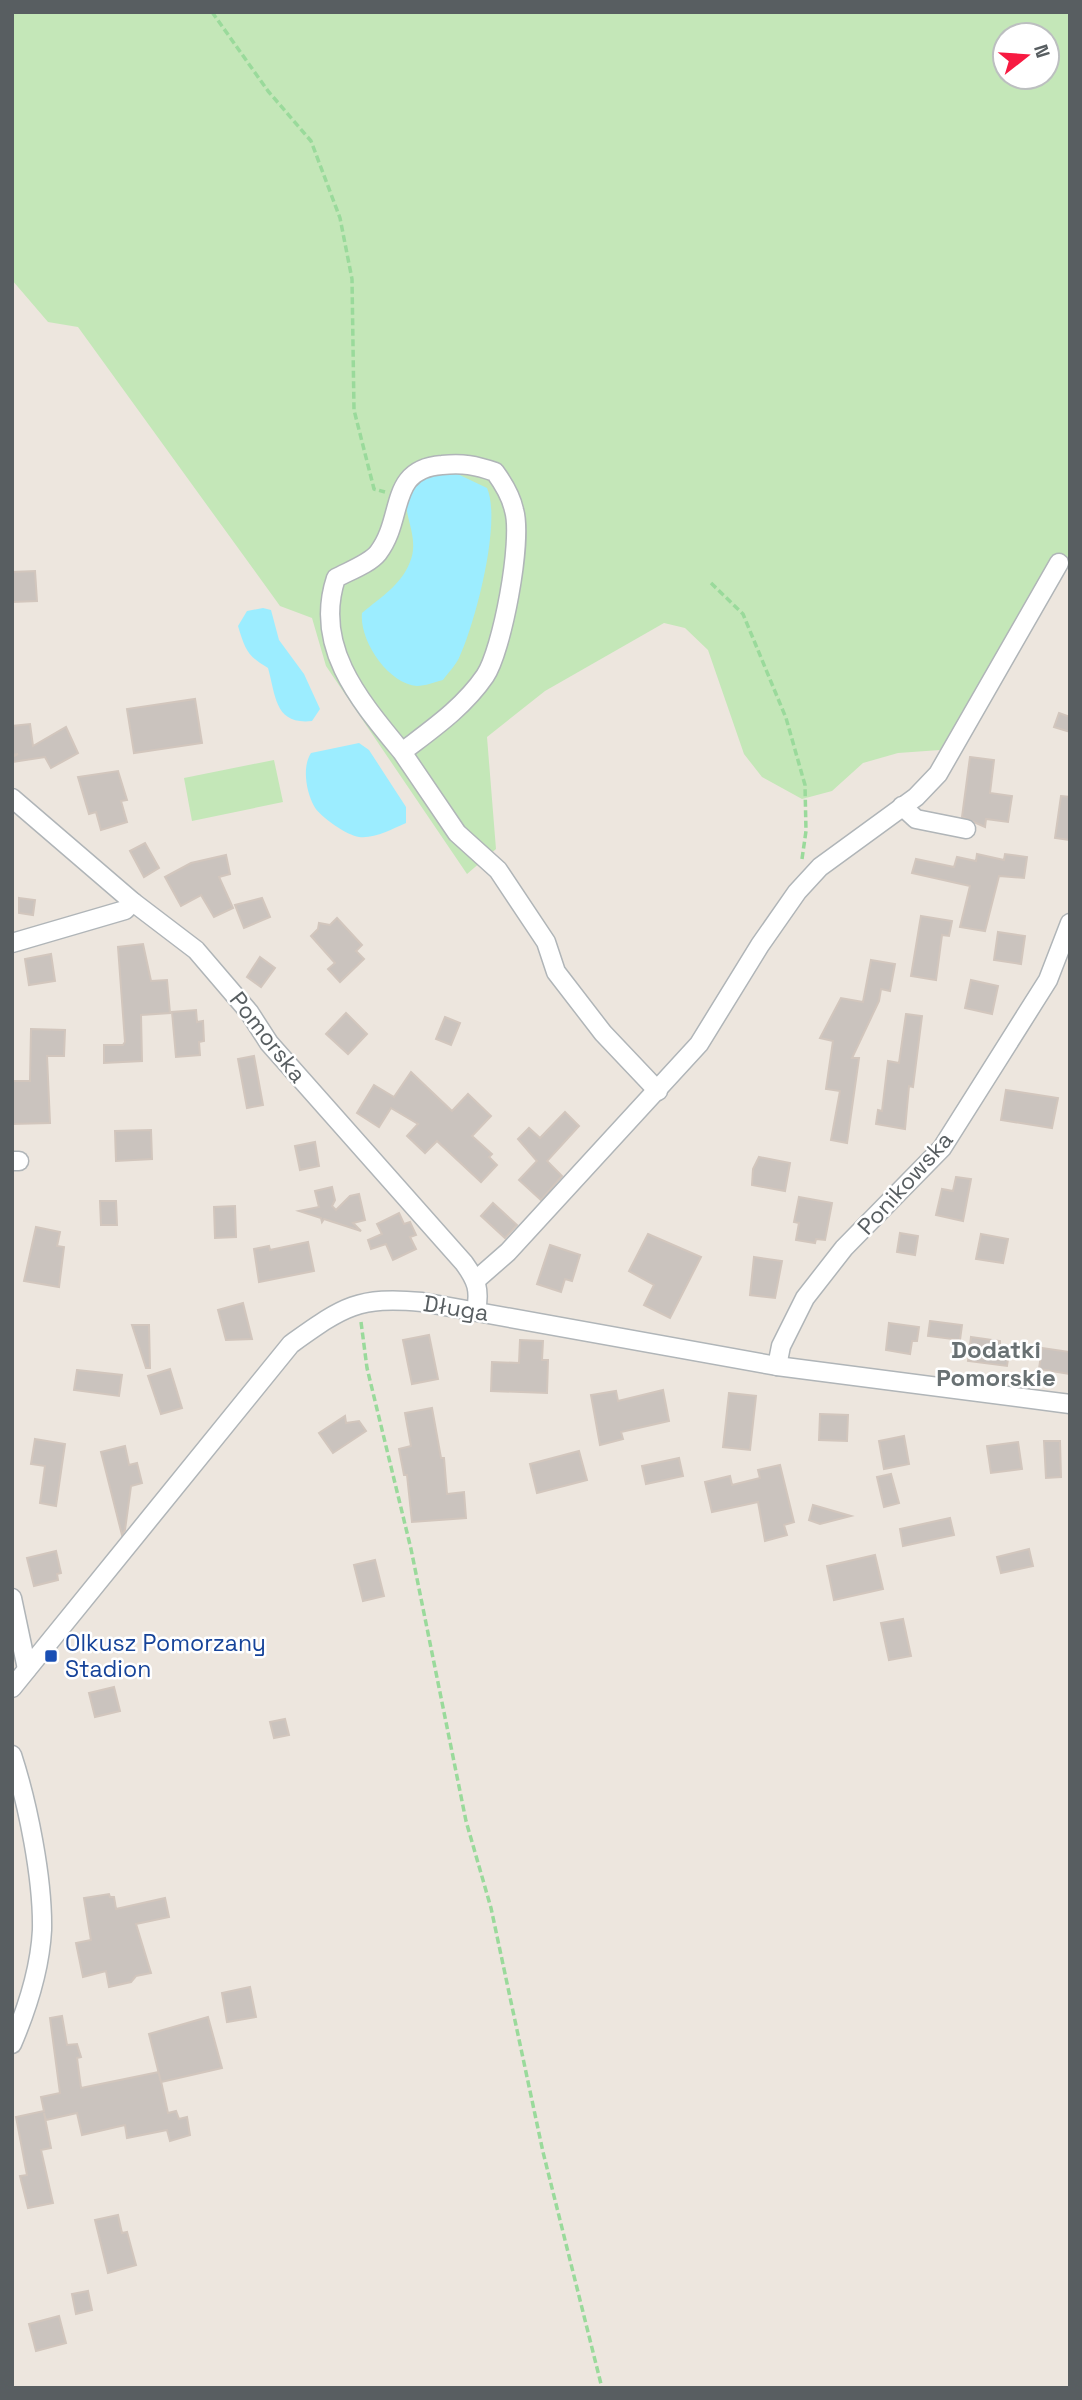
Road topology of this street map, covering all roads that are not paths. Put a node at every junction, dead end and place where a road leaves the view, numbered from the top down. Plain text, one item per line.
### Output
1 (1059, 563) dead end
2 (402, 752) junction
3 (12, 799) edge
4 (902, 806) junction
5 (966, 829) dead end
6 (133, 902) junction
7 (1070, 923) edge
8 (12, 943) edge
9 (658, 1091) junction
10 (476, 1280) junction
11 (476, 1311) junction
12 (777, 1366) junction
13 (1070, 1404) edge
14 (12, 1598) edge
15 (27, 1669) junction
16 (12, 1688) edge
17 (12, 1755) edge
18 (12, 2044) edge

1 - 4 street
2 - 2 street
2 - 9 street
3 - 6 street, Pomorska
4 - 5 street
4 - 9 street
6 - 8 street
6 - 10 street, Pomorska
7 - 12 street, Ponikowska
9 - 10 street
10 - 11 street
11 - 12 street, Długa
11 - 15 street, Długa
12 - 13 street, Długa
14 - 15 street
15 - 16 street, Długa
17 - 18 street

